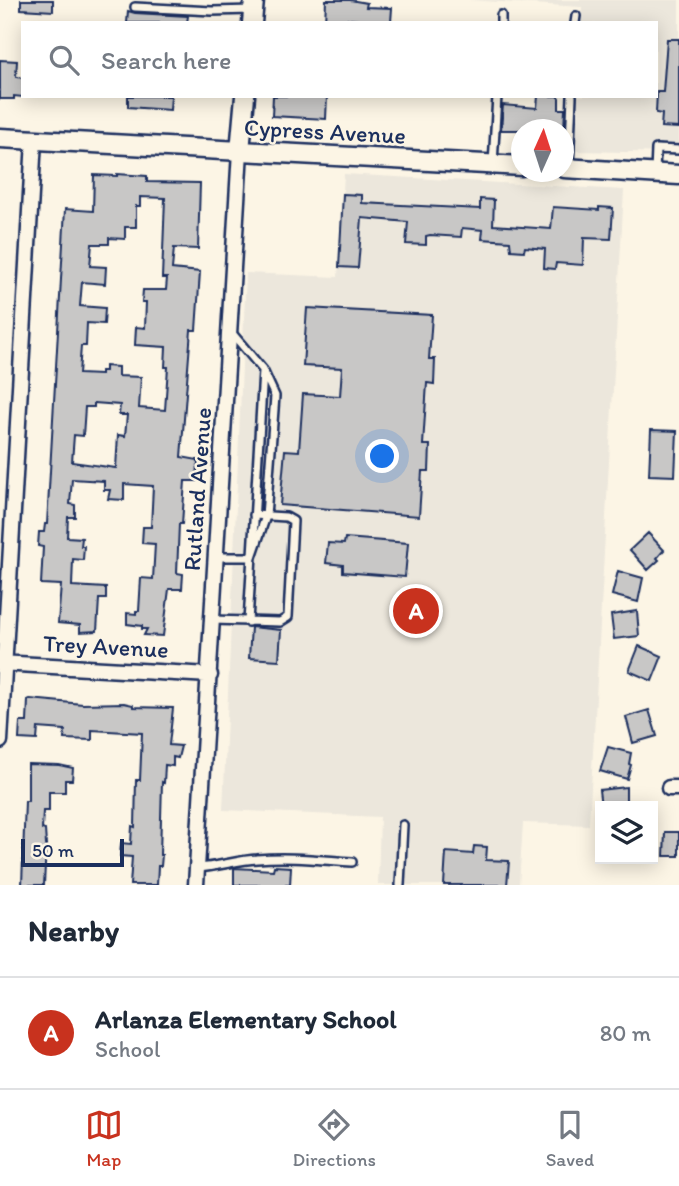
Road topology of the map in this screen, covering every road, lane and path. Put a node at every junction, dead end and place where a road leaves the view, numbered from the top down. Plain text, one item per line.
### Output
1 (135, 7) dead end
2 (253, 11) edge
3 (245, 98) edge
4 (497, 98) edge
5 (572, 98) edge
6 (570, 119) edge
7 (0, 138) edge
8 (34, 140) junction
9 (679, 150) edge
10 (240, 151) junction
11 (493, 164) junction
12 (511, 165) edge
13 (574, 168) edge
14 (655, 173) junction
15 (679, 175) edge
16 (231, 332) junction
17 (263, 370) junction
18 (254, 515) junction
19 (266, 516) junction
20 (217, 557) junction
21 (252, 557) junction
22 (213, 620) junction
23 (248, 622) junction
24 (3, 664) edge
25 (210, 675) junction
26 (0, 741) edge
27 (403, 825) dead end
28 (352, 862) dead end
29 (197, 868) junction
30 (196, 885) edge
31 (400, 885) edge

1 - 2 lane
3 - 10 street, Rutland Avenue
4 - 11 lane
5 - 6 lane
7 - 8 street, Cypress Avenue
8 - 10 street, Cypress Avenue
8 - 24 street
9 - 14 lane
10 - 11 street, Cypress Avenue
10 - 16 street, Rutland Avenue
11 - 12 street, Cypress Avenue
13 - 14 street
14 - 15 street
16 - 17 lane
16 - 20 street, Rutland Avenue
17 - 18 lane
17 - 19 lane
18 - 19 lane
18 - 21 lane
19 - 21 lane
19 - 23 lane
20 - 21 lane
20 - 22 street, Rutland Avenue
21 - 23 lane
22 - 23 lane
22 - 25 street, Rutland Avenue
24 - 25 street, Trey Avenue
24 - 26 street
25 - 29 street, Rutland Avenue
27 - 31 lane
28 - 29 lane
29 - 30 street, Rutland Avenue

